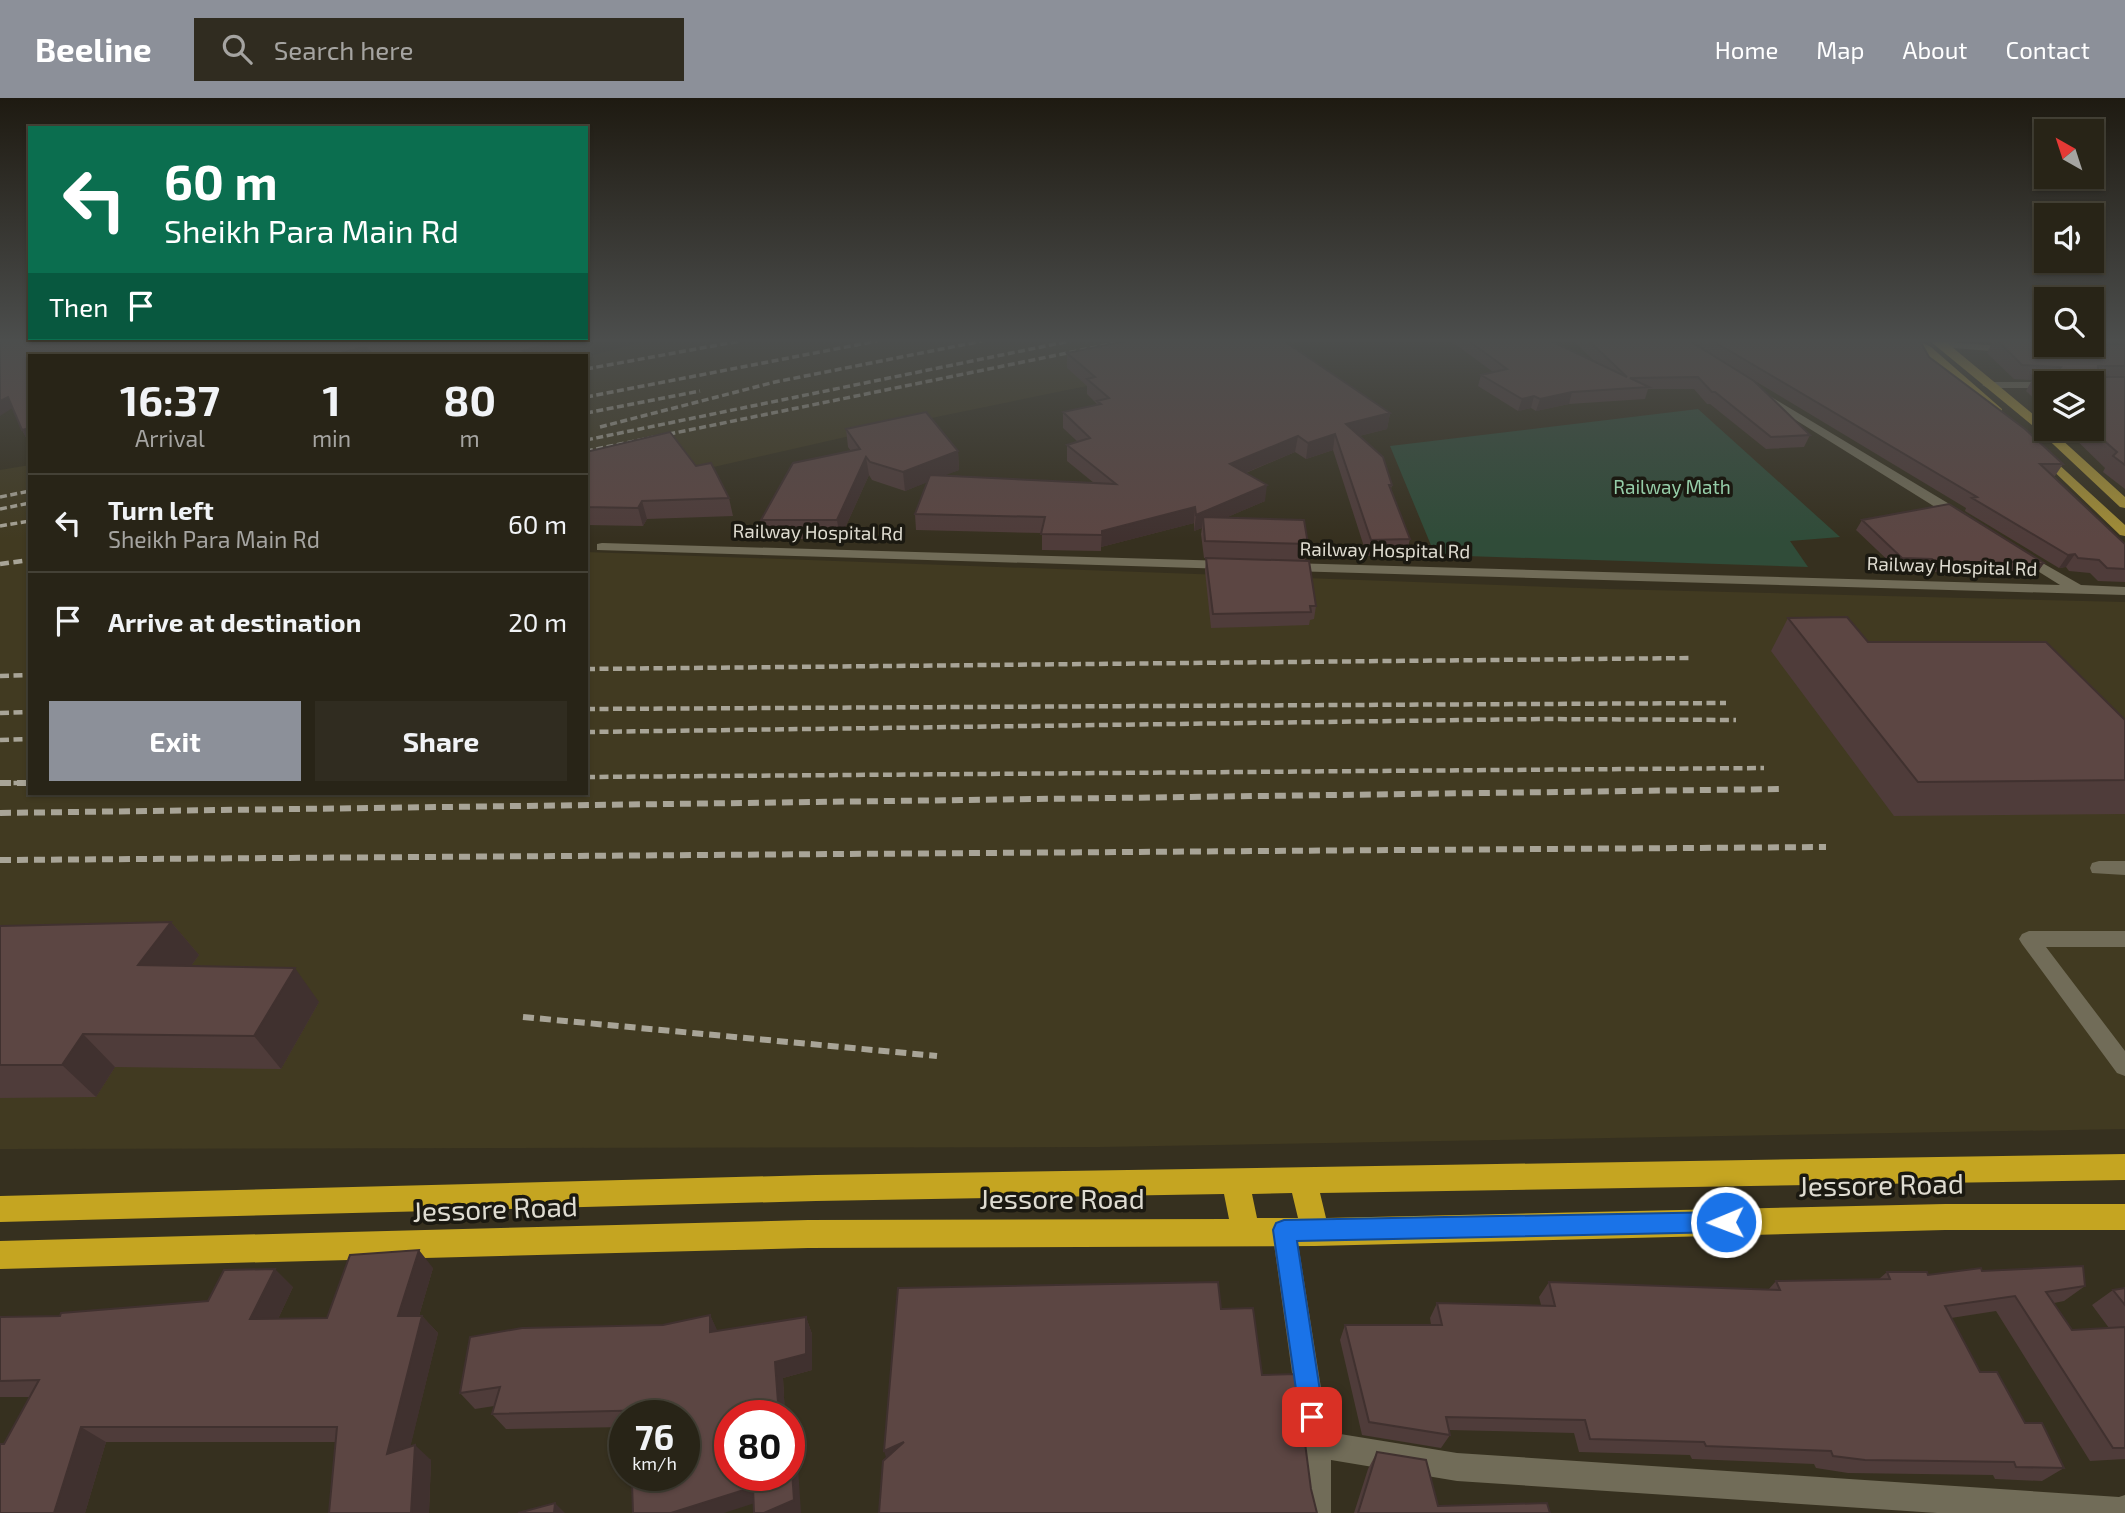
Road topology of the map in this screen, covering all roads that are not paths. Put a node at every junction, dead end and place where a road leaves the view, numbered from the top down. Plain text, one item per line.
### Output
1 (1784, 407) edge
2 (1994, 407) edge
3 (2016, 407) edge
4 (2007, 419) edge
5 (2036, 447) edge
6 (2125, 505) edge
7 (1971, 524) edge
8 (2125, 532) edge
9 (2006, 546) edge
10 (602, 547) dead end
11 (1241, 565) edge
12 (1269, 566) edge
13 (2080, 590) junction
14 (2125, 591) edge
15 (2099, 868) dead end
16 (2125, 868) edge
17 (2125, 939) edge
18 (2125, 1067) edge
19 (2125, 1167) edge
20 (1303, 1180) junction
21 (1235, 1181) junction
22 (0, 1209) edge
23 (2125, 1217) edge
24 (1284, 1230) junction
25 (1315, 1231) junction
26 (1246, 1232) junction
27 (0, 1255) edge
28 (1316, 1444) junction
29 (2125, 1509) edge
30 (1317, 1513) edge

1 - 7 street
2 - 4 main road
3 - 6 main road
5 - 8 main road
9 - 13 street
10 - 11 street, Railway Hospital Rd
12 - 13 street, Railway Hospital Rd
13 - 14 street, Railway Hospital Rd
15 - 16 street
17 - 18 street
19 - 20 highway
20 - 21 highway
20 - 25 highway
21 - 22 highway
21 - 26 highway
23 - 25 highway, Jessore Road
24 - 25 highway, Jessore Road
24 - 26 highway, Jessore Road
24 - 28 street
26 - 27 highway, Jessore Road
28 - 29 street
28 - 30 street

